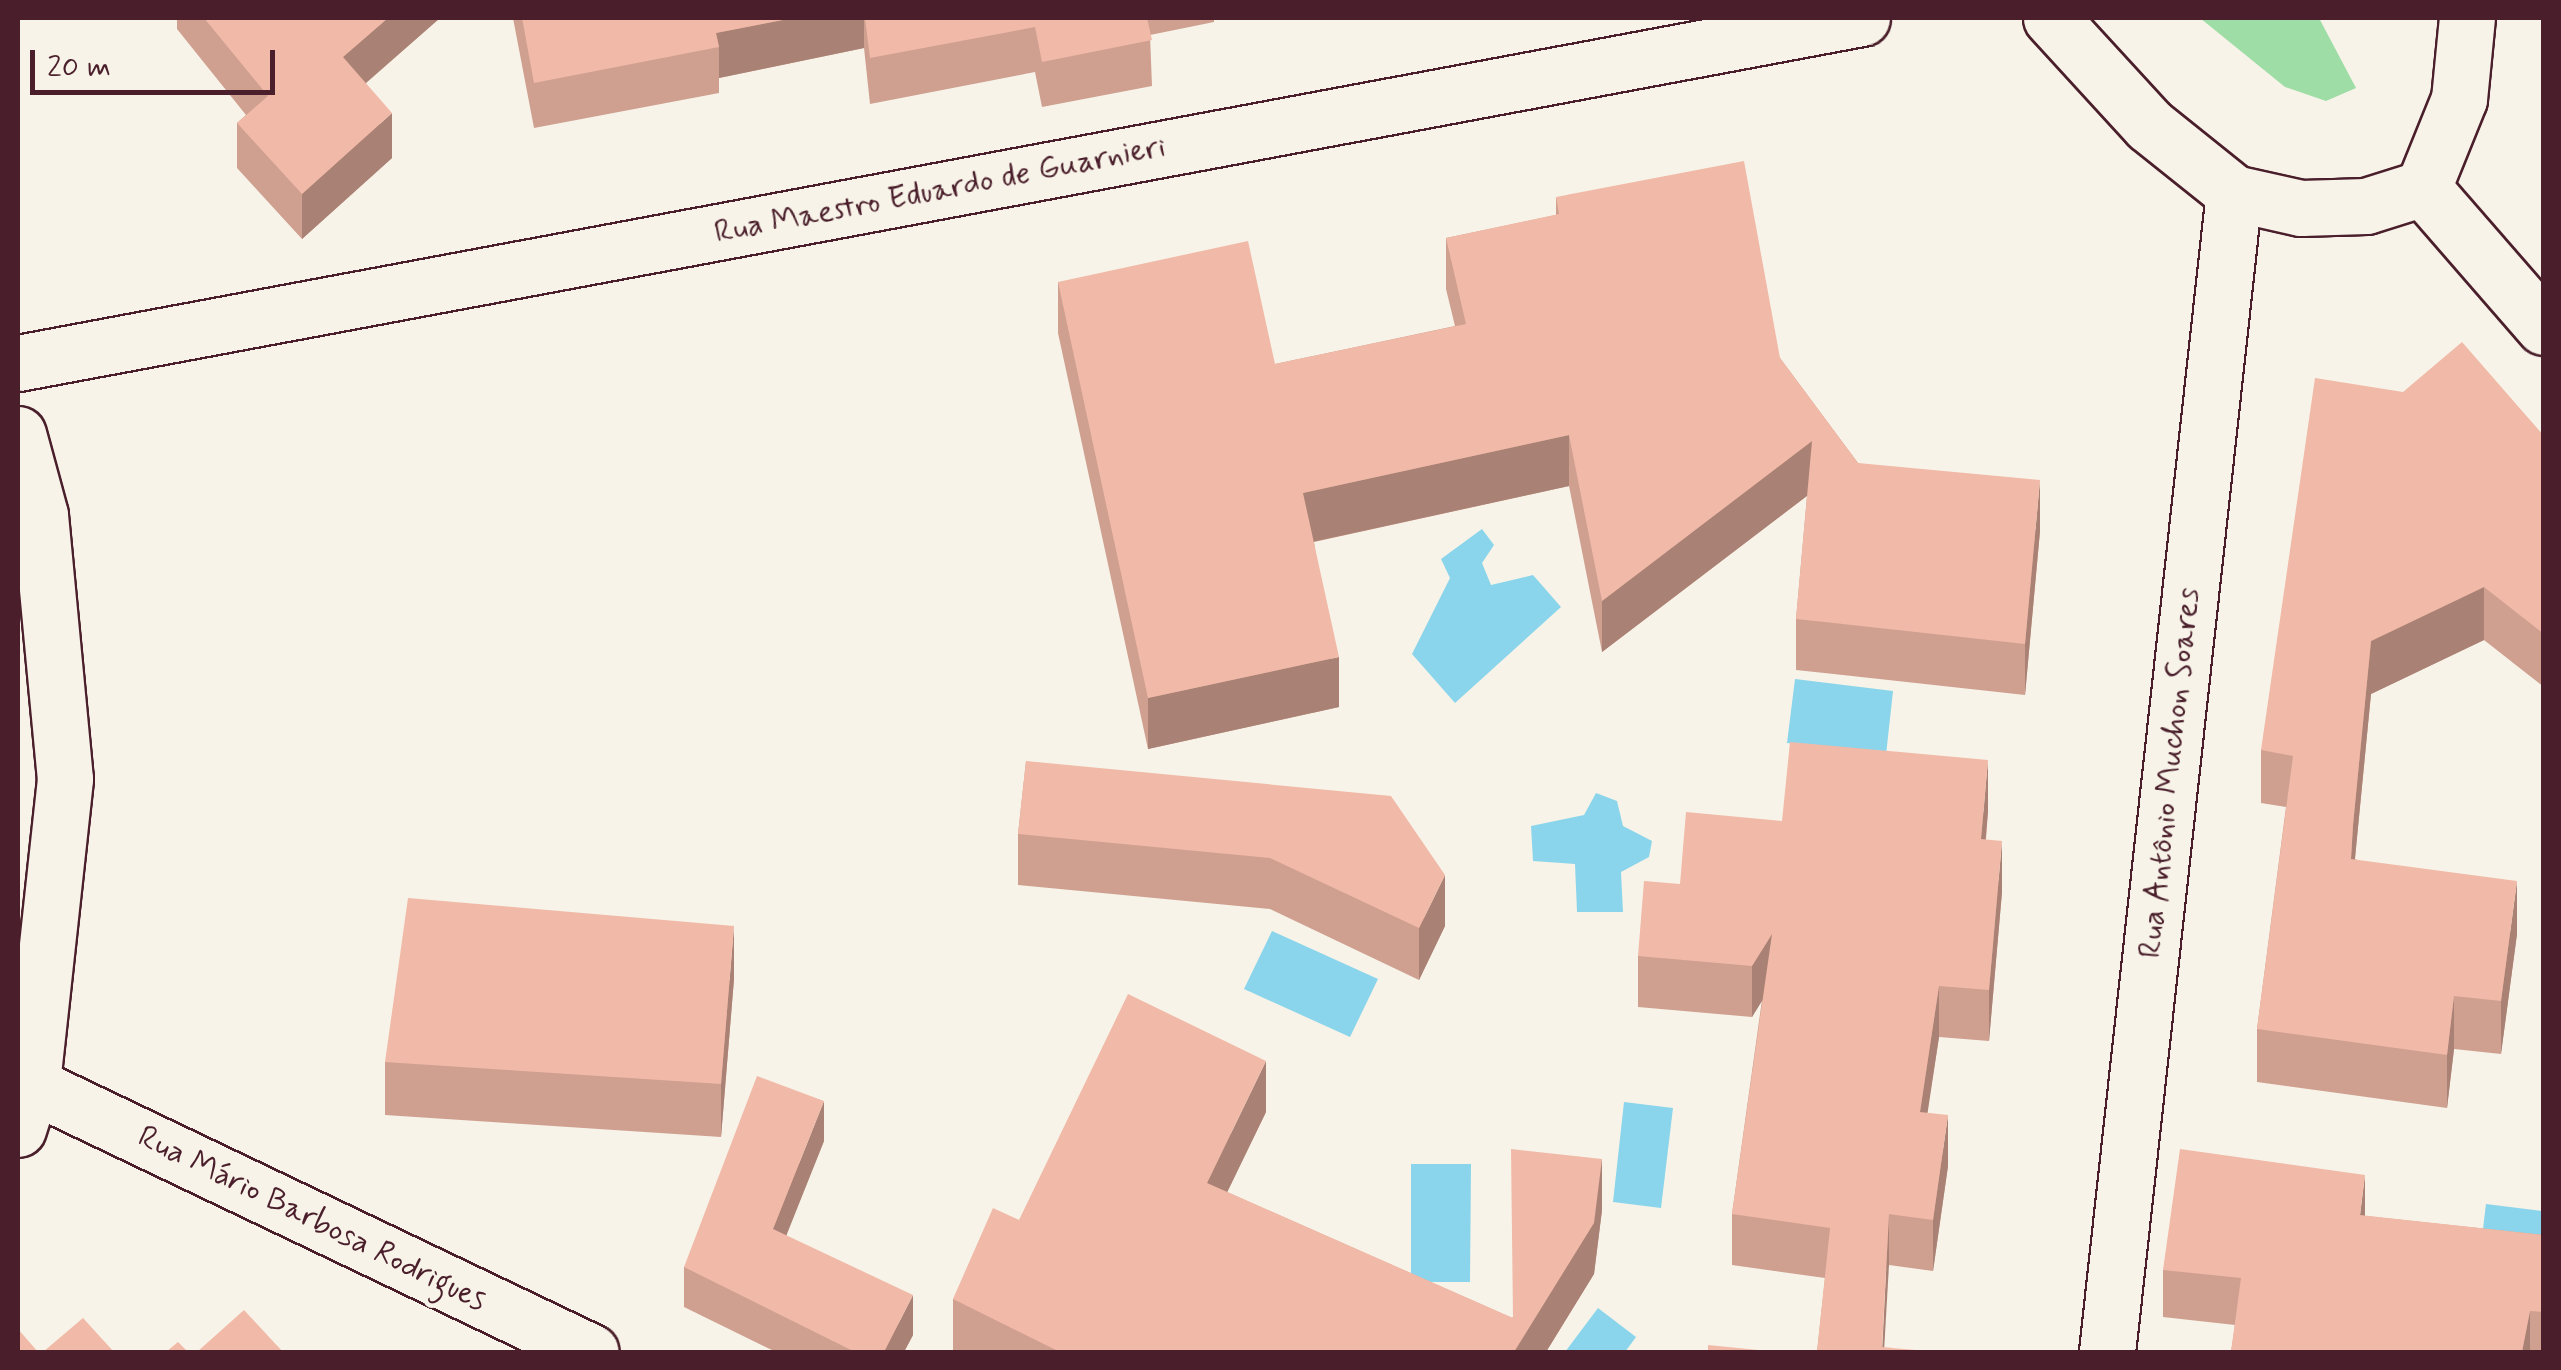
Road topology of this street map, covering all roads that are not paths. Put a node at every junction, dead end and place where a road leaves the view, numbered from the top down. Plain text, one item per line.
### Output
1 (1862, 18) edge
2 (2051, 18) edge
3 (2467, 18) edge
4 (2422, 188) junction
5 (2234, 193) junction
6 (2544, 327) edge
7 (18, 363) edge
8 (18, 434) edge
9 (25, 1107) edge
10 (591, 1352) edge
11 (2107, 1352) edge

1 - 7 street, Rua Maestro Eduardo de Guarnieri
2 - 5 street
3 - 4 street
4 - 5 street
4 - 6 street
5 - 11 street, Rua Antônio Muchon Soares
8 - 9 street
9 - 10 street, Rua Mário Barbosa Rodrigues

